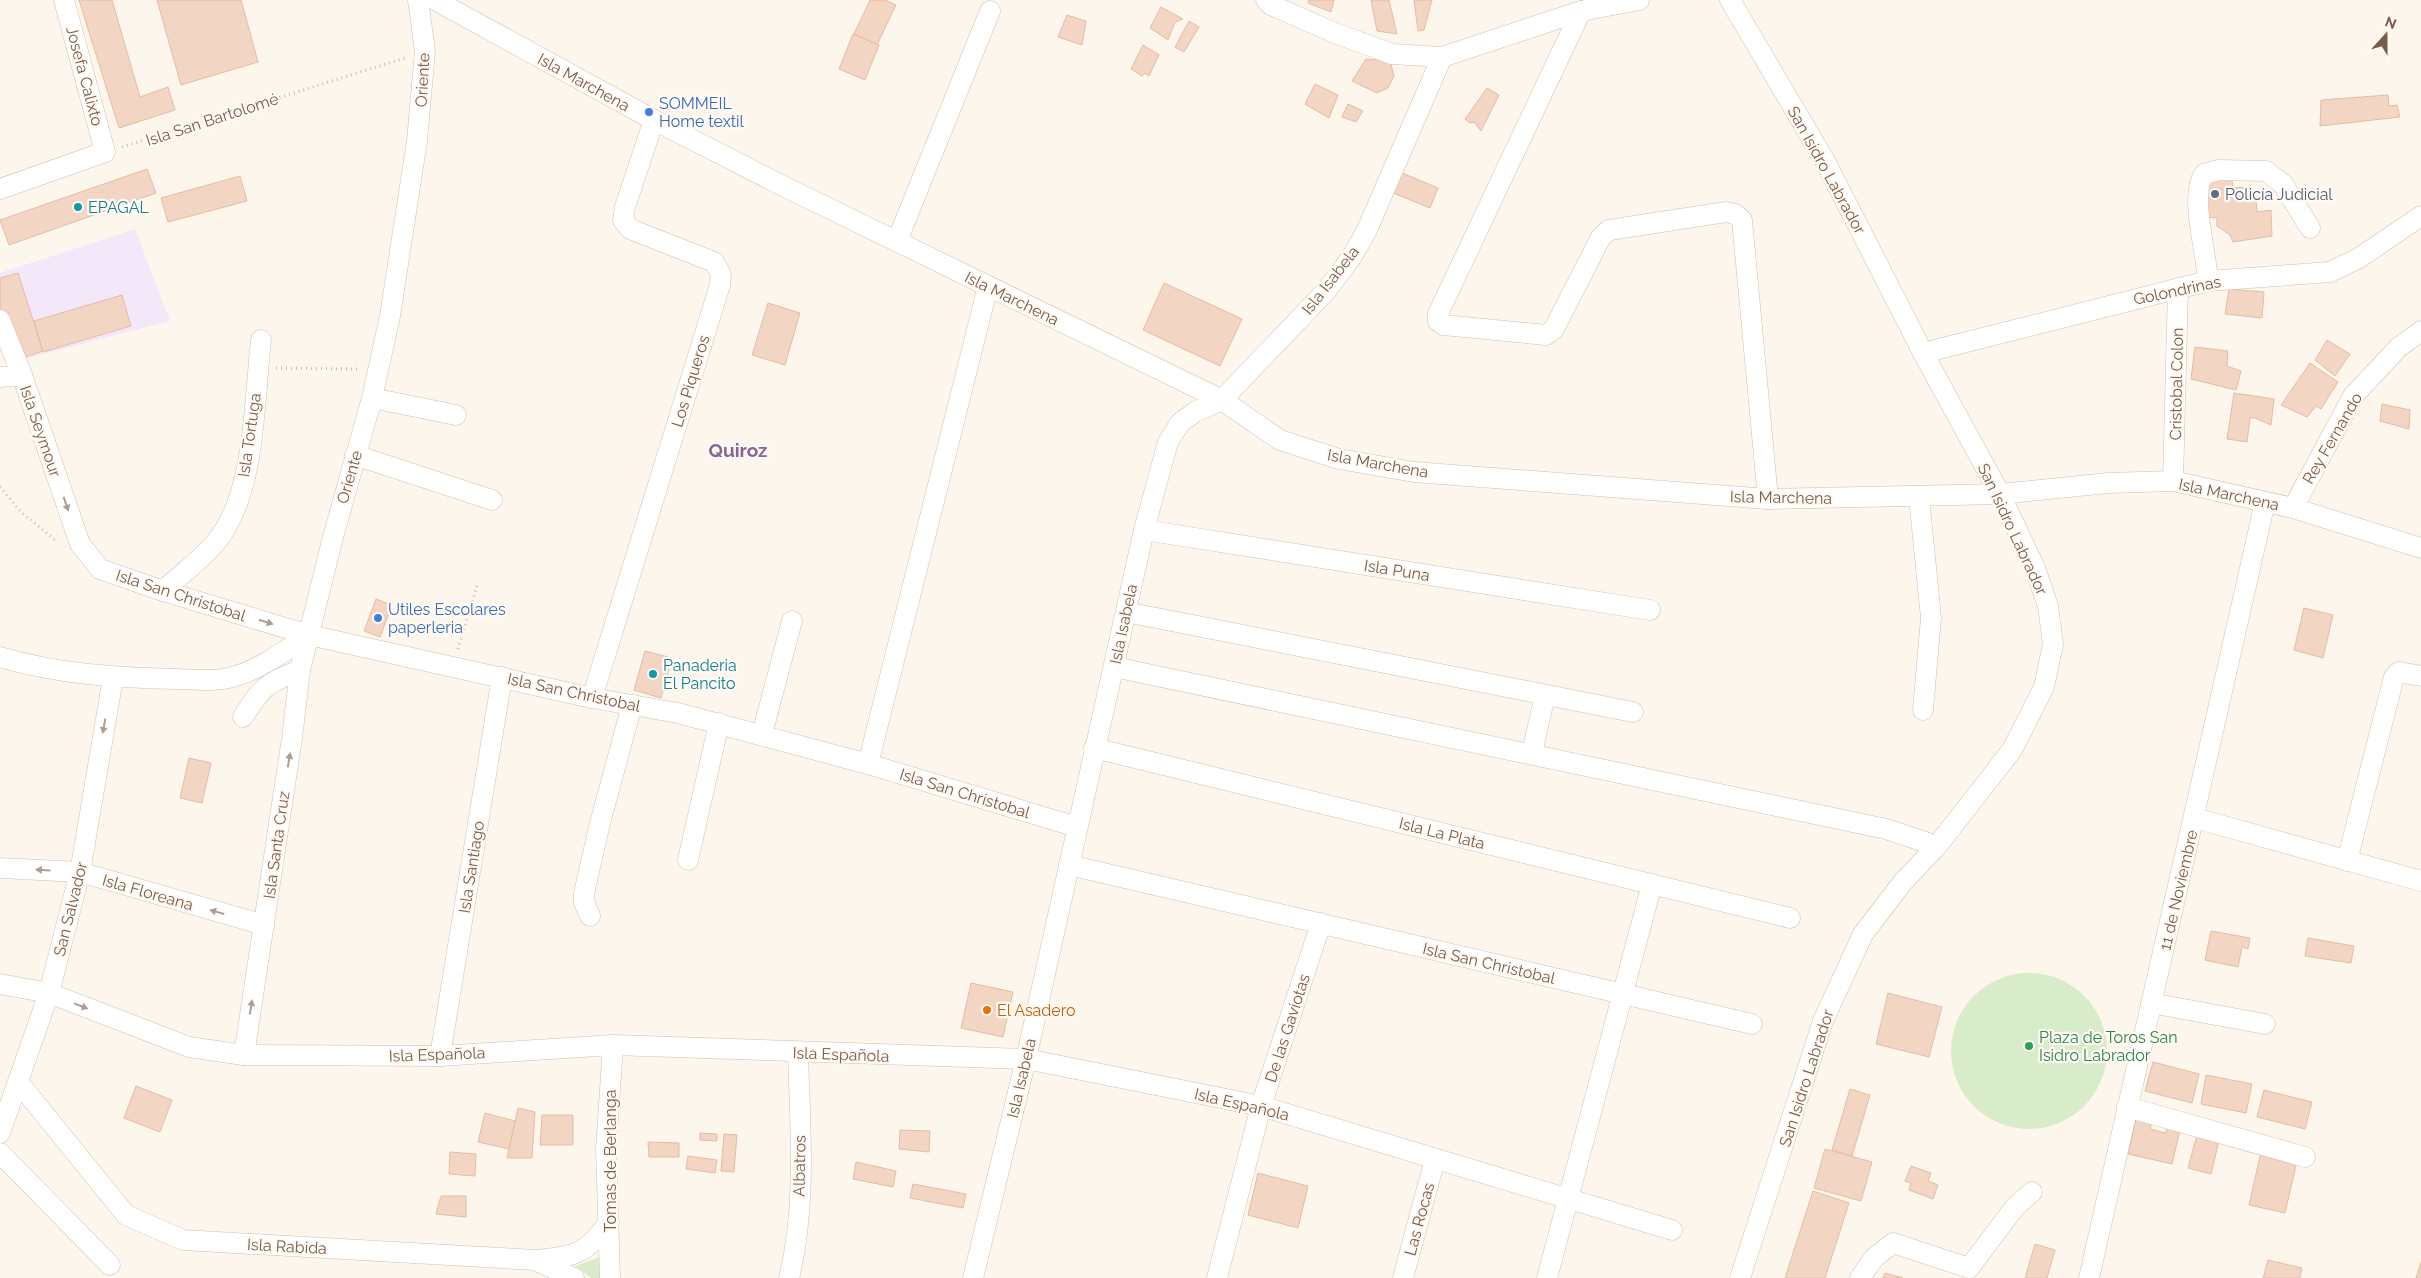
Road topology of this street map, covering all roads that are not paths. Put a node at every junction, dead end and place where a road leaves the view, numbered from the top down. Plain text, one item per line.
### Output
1 (64, 0) edge
2 (418, 0) edge
3 (435, 0) edge
4 (1266, 0) edge
5 (1639, 0) edge
6 (1730, 0) edge
7 (990, 11) dead end
8 (1581, 11) junction
9 (1442, 57) junction
10 (654, 120) junction
11 (0, 189) edge
12 (2421, 216) edge
13 (2310, 228) dead end
14 (897, 241) junction
15 (2208, 281) junction
16 (988, 286) junction
17 (2178, 288) junction
18 (0, 320) edge
19 (2421, 331) edge
20 (261, 340) dead end
21 (1923, 353) junction
22 (22, 375) junction
23 (0, 376) edge
24 (372, 398) junction
25 (1222, 400) junction
26 (456, 415) dead end
27 (355, 455) junction
28 (2173, 481) junction
29 (2000, 494) junction
30 (1919, 497) junction
31 (1768, 499) junction
32 (492, 500) dead end
33 (2265, 502) junction
34 (2292, 508) junction
35 (1144, 530) junction
36 (80, 544) joint
37 (2421, 548) edge
38 (163, 591) junction
39 (1650, 610) dead end
40 (1126, 612) junction
41 (792, 621) dead end
42 (309, 635) junction
43 (0, 657) edge
44 (1114, 667) junction
45 (300, 670) junction
46 (2421, 676) edge
47 (502, 677) junction
48 (112, 678) junction
49 (1545, 695) junction
50 (592, 698) junction
51 (632, 704) junction
52 (1923, 710) dead end
53 (1632, 712) dead end
54 (243, 717) dead end
55 (719, 723) junction
56 (762, 734) junction
57 (1094, 748) junction
58 (1532, 753) junction
59 (868, 764) junction
60 (2195, 818) junction
61 (1077, 827) junction
62 (1937, 846) junction
63 (688, 860) dead end
64 (2347, 861) junction
65 (1069, 865) junction
66 (0, 868) edge
67 (80, 872) junction
68 (2421, 881) edge
69 (1652, 884) junction
70 (590, 916) dead end
71 (1790, 918) dead end
72 (1321, 924) junction
73 (264, 925) junction
74 (0, 984) edge
75 (49, 993) junction
76 (1624, 994) junction
77 (2151, 1003) junction
78 (1752, 1024) dead end
79 (2265, 1024) dead end
80 (612, 1045) junction
81 (798, 1052) junction
82 (244, 1055) junction
83 (440, 1056) junction
84 (1026, 1059) junction
85 (18, 1083) junction
86 (1261, 1106) junction
87 (2127, 1107) junction
88 (0, 1133) edge
89 (0, 1153) edge
90 (2304, 1157) dead end
91 (1435, 1159) junction
92 (2032, 1192) dead end
93 (1569, 1200) junction
94 (609, 1222) junction
95 (1672, 1230) dead end
96 (535, 1260) junction
97 (110, 1265) dead end
98 (1967, 1273) edge
99 (574, 1278) edge
100 (610, 1278) edge
101 (789, 1278) edge
102 (973, 1278) edge
103 (1217, 1278) edge
104 (1403, 1278) edge
105 (1547, 1278) edge
106 (1740, 1278) edge
107 (1860, 1278) edge
108 (2089, 1278) edge

1 - 11 street, Josefa Calixto
2 - 24 street, Oriente
3 - 10 street, Isla Marchena
4 - 9 street
5 - 8 street
6 - 21 street, San Isidro Labrador
7 - 14 street
8 - 9 street
8 - 31 street
9 - 25 street, Isla Isabela
10 - 14 street, Isla Marchena
10 - 50 street, Los Piqueros
12 - 15 street, Golondrinas
13 - 15 street
14 - 16 street, Isla Marchena
15 - 17 street, Golondrinas
16 - 25 street, Isla Marchena
16 - 59 street
17 - 21 street, Golondrinas
17 - 28 street, Cristobal Colon
18 - 22 street, Isla Seymour
19 - 34 street, Rey Fernando
20 - 38 street, Isla Tortuga
21 - 29 street, San Isidro Labrador
22 - 23 street
22 -> 36 street, Isla Seymour
24 - 26 street
24 - 27 street, Oriente
25 - 31 street, Isla Marchena
25 - 35 street, Isla Isabela
27 - 32 street
27 - 42 street, Oriente
28 - 29 street, Isla Marchena
28 - 33 street, Isla Marchena
29 - 30 street, Isla Marchena
29 - 62 street, San Isidro Labrador
30 - 31 street, Isla Marchena
30 - 52 street
33 - 34 street, Isla Marchena
33 - 60 street, 11 de Noviembre
34 - 37 street, Isla Marchena
35 - 39 street, Isla Puna
35 - 40 street, Isla Isabela
36 - 38 street, Isla San Christobal
38 -> 42 street, Isla San Christobal
40 - 44 street, Isla Isabela
40 - 49 street
41 - 56 street
42 - 45 street, Isla Santa Cruz
42 - 47 street, Isla San Christobal
42 - 48 street
43 - 48 street
44 - 57 street, Isla Isabela
44 - 58 street
45 - 54 street
73 -> 45 street, Isla Santa Cruz
46 - 64 street
47 - 50 street, Isla San Christobal
47 - 83 street, Isla Santiago
48 -> 67 street, San Salvador
49 - 53 street
49 - 58 street
50 - 51 street, Isla San Christobal
51 - 55 street, Isla San Christobal
51 - 70 street
55 - 56 street, Isla San Christobal
55 - 63 street
56 - 59 street, Isla San Christobal
57 - 61 street, Isla Isabela
57 - 69 street, Isla La Plata
58 - 62 street
59 - 61 street, Isla San Christobal
60 - 64 street
60 - 77 street, 11 de Noviembre
61 - 65 street, Isla Isabela
62 - 106 street, San Isidro Labrador
64 - 68 street
65 - 72 street, Isla San Christobal
65 - 84 street, Isla Isabela
67 -> 66 street, Isla Floreana
73 -> 67 street, Isla Floreana
67 - 75 street, San Salvador
69 - 71 street, Isla La Plata
69 - 76 street
72 - 76 street, Isla San Christobal
72 - 86 street, De las Gaviotas
82 -> 73 street, Isla Santa Cruz
74 - 75 street, Isla Española
75 -> 82 street, Isla Española
75 - 85 street, San Salvador
76 - 78 street, Isla San Christobal
76 - 93 street
77 - 79 street
77 - 87 street, 11 de Noviembre
80 - 81 street, Isla Española
80 - 83 street, Isla Española
80 - 94 street, Tomas de Berlanga
81 - 84 street, Isla Española
81 - 101 street, Albatros
82 - 83 street, Isla Española
84 - 86 street, Isla Española
84 - 102 street, Isla Isabela
85 - 88 street, San Salvador
85 - 96 street, Isla Rabida
86 - 91 street, Isla Española
86 - 103 street, De las Gaviotas
87 - 90 street
87 - 108 street, 11 de Noviembre
89 - 97 street
91 - 93 street, Isla Española
91 - 104 street, Las Rocas
92 - 98 street
93 - 95 street, Isla Española
93 - 105 street
94 - 96 street, Isla Rabida
94 - 100 street, Tomas de Berlanga
96 - 99 street
98 - 107 street

